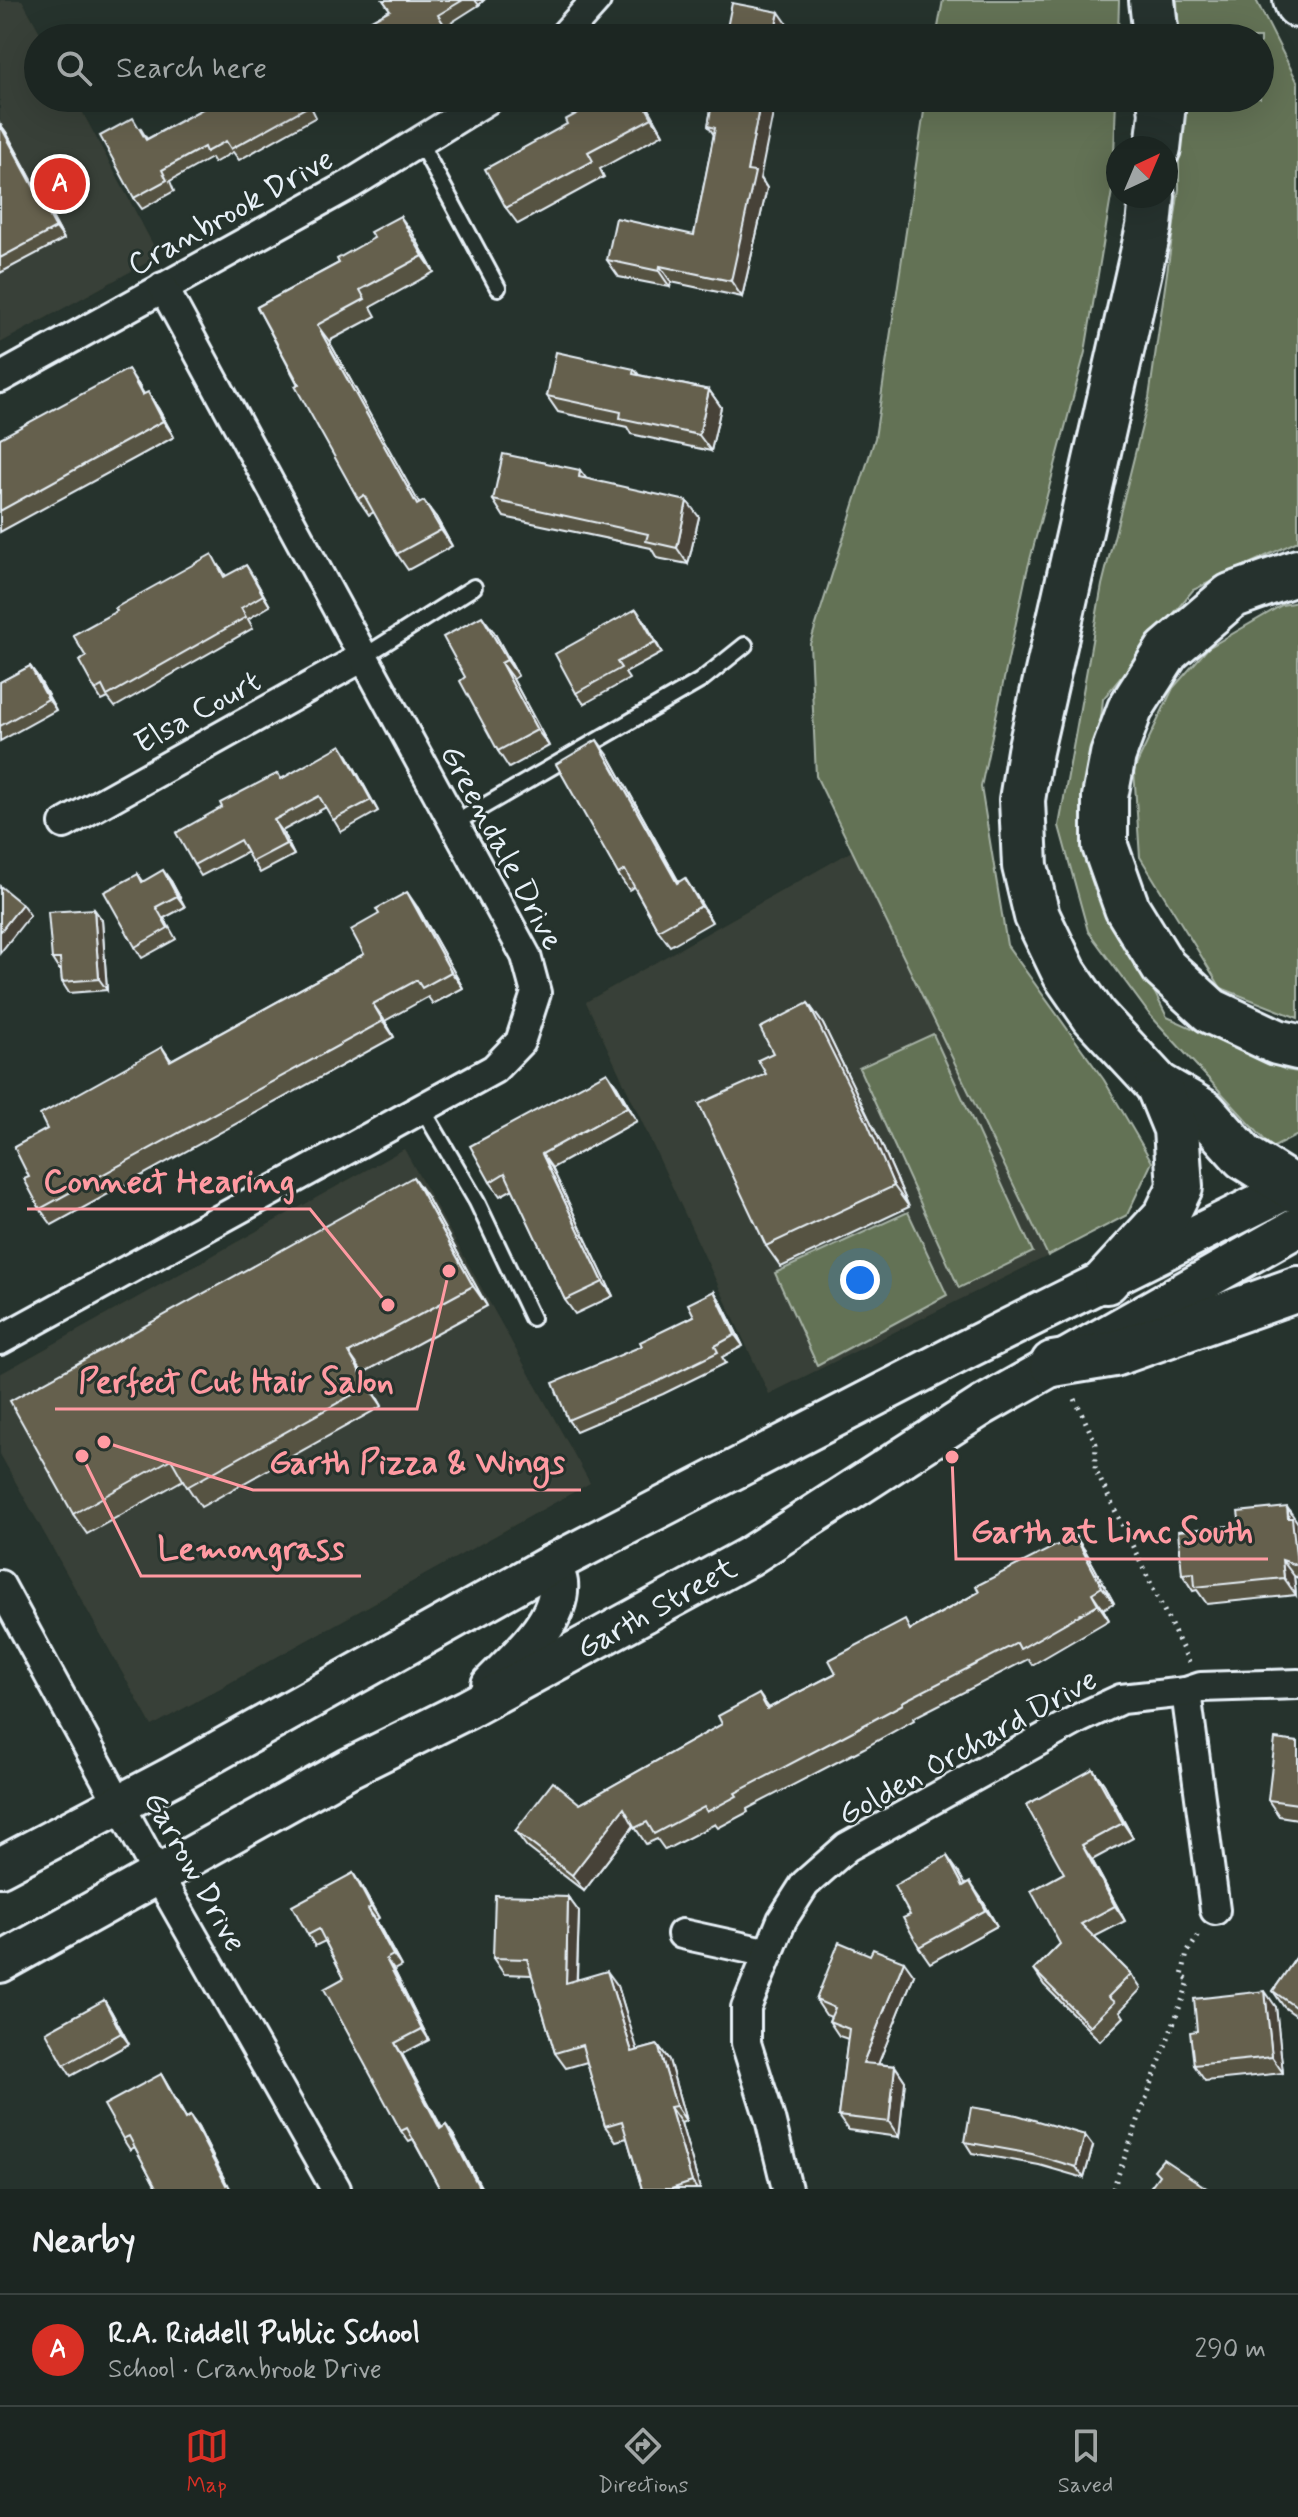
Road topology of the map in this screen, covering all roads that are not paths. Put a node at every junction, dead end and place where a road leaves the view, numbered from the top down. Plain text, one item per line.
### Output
1 (596, 0) edge
2 (1152, 0) edge
3 (575, 24) edge
4 (1155, 24) edge
5 (468, 112) edge
6 (1162, 112) edge
7 (1159, 136) edge
8 (420, 143) junction
9 (1151, 208) edge
10 (163, 287) junction
11 (498, 288) dead end
12 (0, 378) edge
13 (1298, 572) edge
14 (474, 587) dead end
15 (745, 645) dead end
16 (363, 657) junction
17 (64, 824) dead end
18 (453, 824) junction
19 (1298, 1047) edge
20 (1158, 1085) junction
21 (422, 1108) junction
22 (1296, 1197) edge
23 (1106, 1281) junction
24 (1298, 1289) edge
25 (532, 1318) dead end
26 (0, 1340) edge
27 (1053, 1364) junction
28 (552, 1564) junction
29 (0, 1585) edge
30 (1298, 1684) edge
31 (1194, 1689) junction
32 (468, 1709) junction
33 (119, 1803) junction
34 (0, 1867) edge
35 (158, 1875) junction
36 (1215, 1910) road end
37 (682, 1934) dead end
38 (769, 1953) junction
39 (0, 1963) edge
40 (336, 2189) edge
41 (787, 2189) edge

1 - 3 street
2 - 4 highway
5 - 8 street, Cranbrook Drive
6 - 7 highway
8 - 10 street, Cranbrook Drive
8 - 11 lane
9 - 20 highway
10 - 12 street, Cranbrook Drive
10 - 16 street, Greendale Drive
13 - 19 highway
14 - 16 lane
15 - 18 lane
16 - 17 street, Elsa Court
16 - 18 street, Greendale Drive
18 - 21 street, Greendale Drive
20 - 22 highway
20 - 23 highway
21 - 25 lane
21 - 26 street, Greendale Drive
22 - 23 main road
22 - 27 main road, Garth Street
23 - 28 main road
24 - 27 highway
27 - 32 main road, Garth Street
28 - 32 main road
28 - 33 main road
29 - 33 street, Garrow Drive
30 - 31 street, Golden Orchard Drive
31 - 36 street
31 - 38 street, Golden Orchard Drive
32 - 35 main road, Garth Street
33 - 34 main road
33 - 35 street, Garrow Drive
35 - 39 main road, Garth Street
35 - 40 street, Garrow Drive
37 - 38 street
38 - 41 street, Golden Orchard Drive

